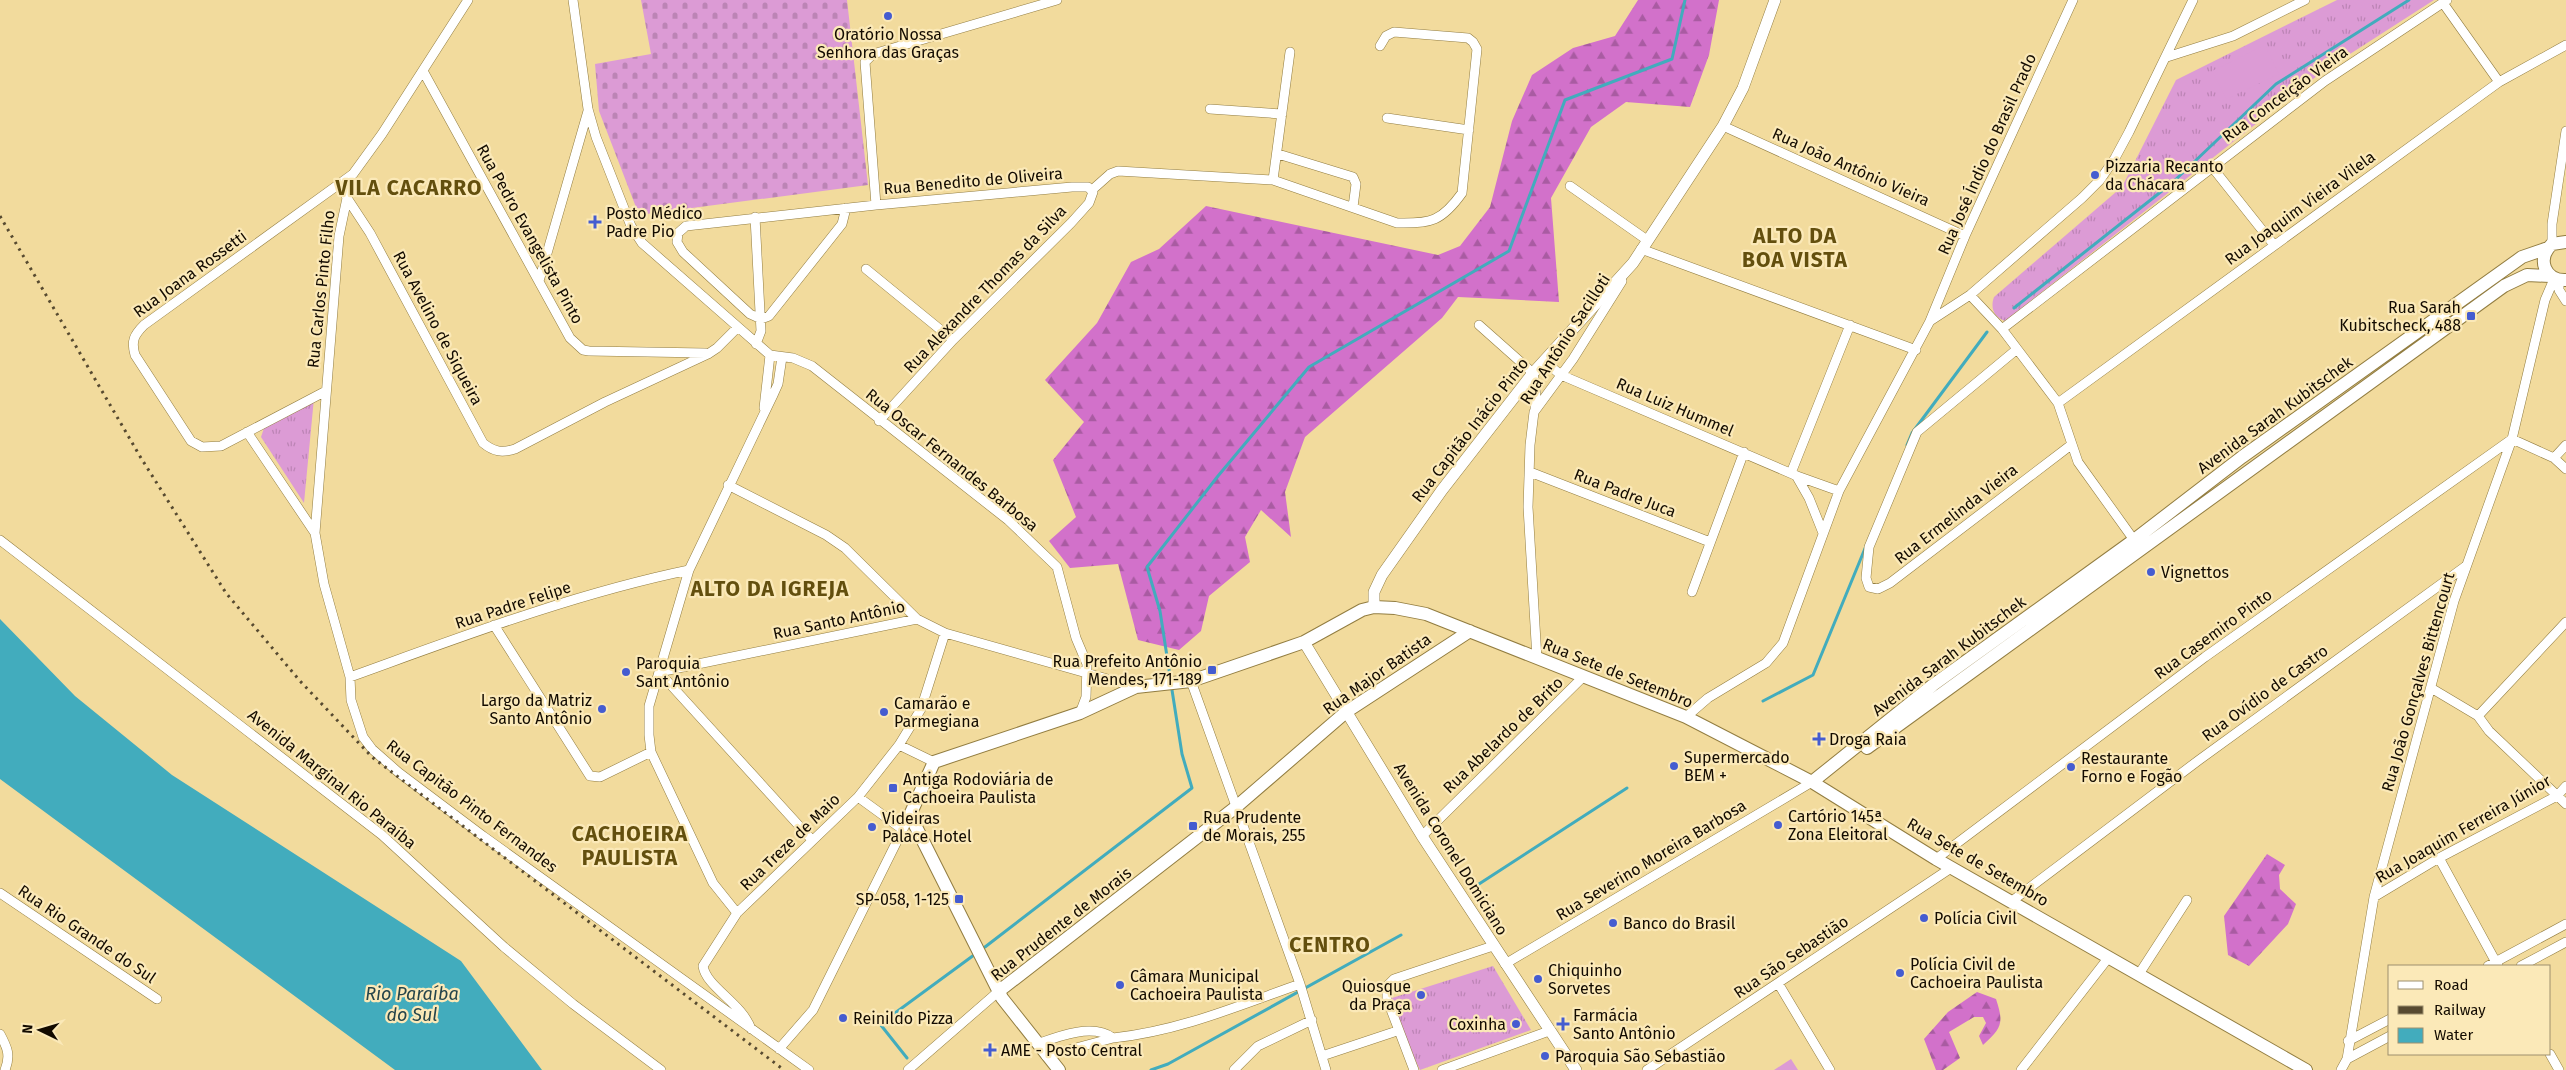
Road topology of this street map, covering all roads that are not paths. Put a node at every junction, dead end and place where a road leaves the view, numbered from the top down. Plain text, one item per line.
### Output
1 (468, 0) edge
2 (573, 0) edge
3 (1057, 0) edge
4 (1775, 0) edge
5 (2072, 0) edge
6 (2193, 0) edge
7 (2305, 0) edge
8 (2445, 1) edge
9 (2566, 45) edge
10 (1380, 46) dead end
11 (1290, 52) dead end
12 (2167, 57) junction
13 (423, 71) junction
14 (2499, 82) junction
15 (588, 109) junction
16 (1210, 109) dead end
17 (1282, 114) junction
18 (1387, 118) dead end
19 (1723, 126) junction
20 (1469, 130) junction
21 (2566, 131) edge
22 (1278, 154) junction
23 (2212, 166) junction
24 (1273, 180) junction
25 (341, 184) junction
26 (1570, 186) dead end
27 (1072, 187) joint
28 (1092, 190) junction
29 (347, 198) junction
30 (876, 205) junction
31 (1353, 207) junction
32 (846, 208) junction
33 (755, 217) junction
34 (1965, 236) junction
35 (2558, 243) edge
36 (1644, 245) junction
37 (2274, 245) junction
38 (1633, 263) junction
39 (866, 269) dead end
40 (2557, 279) edge
41 (539, 281) junction
42 (1970, 295) junction
43 (2566, 301) edge
44 (761, 319) junction
45 (1930, 321) junction
46 (1479, 325) dead end
47 (1850, 325) junction
48 (738, 327) junction
49 (2002, 329) junction
50 (953, 340) junction
51 (756, 344) junction
52 (1916, 350) junction
53 (2016, 350) junction
54 (708, 354) junction
55 (770, 355) junction
56 (782, 357) junction
57 (1544, 361) junction
58 (1533, 373) junction
59 (1561, 375) junction
60 (326, 391) junction
61 (2058, 403) junction
62 (1534, 412) junction
63 (763, 416) junction
64 (878, 421) junction
65 (246, 432) junction
66 (2512, 438) junction
67 (2071, 445) junction
68 (2566, 445) edge
69 (1744, 452) junction
70 (2554, 458) junction
71 (2566, 469) edge
72 (1530, 472) junction
73 (1794, 475) junction
74 (728, 485) junction
75 (1838, 491) junction
76 (1823, 532) junction
77 (315, 533) junction
78 (0, 540) edge
79 (2134, 540) junction
80 (1710, 542) junction
81 (2467, 566) junction
82 (689, 570) junction
83 (1692, 592) dead end
84 (1374, 607) junction
85 (917, 619) junction
86 (2566, 622) edge
87 (494, 625) junction
88 (1470, 630) junction
89 (945, 633) junction
90 (1304, 642) junction
91 (1537, 659) junction
92 (659, 672) junction
93 (1088, 675) junction
94 (1584, 676) junction
95 (350, 677) junction
96 (1191, 681) junction
97 (1136, 687) junction
98 (2431, 688) junction
99 (1936, 690) junction
100 (1346, 712) junction
101 (1080, 713) junction
102 (2478, 716) junction
103 (1686, 717) junction
104 (899, 745) junction
105 (651, 752) junction
106 (934, 762) junction
107 (1812, 782) junction
108 (2566, 786) edge
109 (2556, 796) junction
110 (858, 798) junction
111 (2566, 804) edge
112 (1236, 807) junction
113 (910, 815) junction
114 (902, 829) junction
115 (1422, 836) junction
116 (812, 840) junction
117 (2439, 858) junction
118 (1936, 859) junction
119 (1951, 868) junction
120 (0, 893) edge
121 (2374, 897) junction
122 (2187, 900) dead end
123 (2012, 901) junction
124 (737, 913) junction
125 (2566, 924) edge
126 (2566, 942) edge
127 (1493, 946) junction
128 (2110, 957) junction
129 (1505, 964) junction
130 (2494, 965) edge
131 (2523, 965) edge
132 (2139, 974) junction
133 (1778, 983) junction
134 (1300, 984) junction
135 (999, 991) junction
136 (157, 999) dead end
137 (1312, 1020) junction
138 (2388, 1020) edge
139 (752, 1029) junction
140 (1397, 1031) junction
141 (1549, 1031) junction
142 (0, 1034) edge
143 (2388, 1037) edge
144 (1113, 1038) junction
145 (2348, 1041) junction
146 (1037, 1044) junction
147 (779, 1049) junction
148 (2551, 1055) edge
149 (1046, 1056) junction
150 (1322, 1056) junction
151 (2345, 1066) edge
152 (5, 1070) edge
153 (661, 1070) edge
154 (809, 1070) edge
155 (908, 1070) edge
156 (1058, 1070) edge
157 (1234, 1070) edge
158 (1326, 1070) edge
159 (1414, 1070) edge
160 (1442, 1070) edge
161 (1576, 1070) edge
162 (1647, 1070) edge
163 (1830, 1070) edge
164 (2021, 1070) edge
165 (2306, 1070) edge
166 (2559, 1070) edge

1 - 13 street
2 - 15 street
3 - 30 street
4 - 19 street, Rua Antônio Sacilloti
5 - 34 street, Rua José Índio do Brasil Prado
6 - 12 street
7 - 12 street
8 - 14 street
8 - 23 street, Rua Conceição Vieira
9 - 14 street, Rua Joaquim Vieira Vilela
10 - 20 street
11 - 17 street
12 - 42 street
13 - 25 street
13 - 41 street, Rua Pedro Evangelista Pinto
14 - 37 street, Rua Joaquim Vieira Vilela
15 - 41 street
15 - 48 street
16 - 17 street
17 - 22 street
18 - 20 street
19 - 34 street, Rua João Antônio Vieira
19 - 36 street, Rua Antônio Sacilloti
20 - 31 street
21 - 35 street
22 - 24 street
22 - 31 street
23 - 37 street
23 - 49 street, Rua Conceição Vieira
24 - 28 street
24 - 31 street
25 - 29 street, Rua Carlos Pinto Filho
25 - 65 street, Rua Joana Rossetti
26 - 36 street
27 - 28 street, Rua Alexandre Thomas da Silva
27 - 30 street, Rua Benedito de Oliveira
28 - 50 street, Rua Alexandre Thomas da Silva
29 - 54 street, Rua Avelino de Siqueira
29 - 60 street, Rua Carlos Pinto Filho
30 - 32 street, Rua Benedito de Oliveira
32 - 33 street, Rua Benedito de Oliveira
32 - 44 street
33 - 44 street
33 - 44 street, Rua Benedito de Oliveira
34 - 45 street, Rua José Índio do Brasil Prado
35 - 40 main road
35 - 79 main road, Avenida Sarah Kubitschek
36 - 38 street, Rua Antônio Sacilloti
36 - 47 street
37 - 61 street, Rua Joaquim Vieira Vilela
38 - 57 street, Rua Capitão Inácio Pinto
38 - 59 street, Rua Antônio Sacilloti
39 - 50 street
40 - 43 street
40 - 66 street, Rua João Gonçalves Bittencourt
40 - 99 main road, Avenida Sarah Kubitschek
41 - 54 street, Rua Pedro Evangelista Pinto
42 - 45 street
42 - 49 street
44 - 51 street
45 - 52 street, Rua José Índio do Brasil Prado
46 - 58 street
47 - 52 street
47 - 73 street
48 - 51 street
48 - 54 street
49 - 53 street
50 - 64 street, Rua Alexandre Thomas da Silva
51 - 55 street
52 - 75 street, Rua José Índio do Brasil Prado
53 - 61 street
53 - 67 street, Rua Ermelinda Vieira
55 - 56 street, Rua Oscar Fernandes Barbosa
55 - 63 street
56 - 63 street
56 - 64 street, Rua Oscar Fernandes Barbosa
57 - 58 street, Rua Capitão Inácio Pinto
57 - 59 street, Rua Luiz Hummel
58 - 62 street
58 - 84 street, Rua Capitão Inácio Pinto
59 - 62 street, Rua Antônio Sacilloti
59 - 69 street, Rua Luiz Hummel
60 - 65 street
60 - 77 street, Rua Carlos Pinto Filho
61 - 67 street
62 - 72 street, Rua Antônio Sacilloti
63 - 74 street
64 - 93 street, Rua Oscar Fernandes Barbosa
65 - 77 street
66 - 70 street
66 - 81 street, Rua João Gonçalves Bittencourt
66 - 118 street, Rua Casemiro Pinto
67 - 79 street
68 - 70 street
69 - 73 street, Rua Luiz Hummel
69 - 80 street
70 - 71 street
72 - 80 street, Rua Padre Juca
72 - 91 street, Rua Antônio Sacilloti
73 - 75 street, Rua Luiz Hummel
73 - 76 street
74 - 82 street
74 - 85 street
75 - 76 street, Rua José Índio do Brasil Prado
76 - 103 street, Rua José Índio do Brasil Prado
77 - 95 street, Rua Capitão Pinto Fernandes
78 - 153 street, Avenida Marginal Rio Paraíba
79 - 99 main road, Avenida Sarah Kubitschek
80 - 83 street
81 - 98 street, Rua João Gonçalves Bittencourt
81 - 123 street, Rua Ovídio de Castro
82 - 87 street, Rua Padre Felipe
82 - 92 street
84 - 88 main road, Rua Sete de Setembro
84 - 90 main road
85 - 89 street, Rua Santo Antônio
85 - 92 street, Rua Santo Antônio
86 - 102 street
87 - 95 street, Rua Padre Felipe
87 - 105 street
88 - 91 main road, Rua Sete de Setembro
88 - 100 main road, Rua Major Batista
89 - 93 street, Rua Santo Antônio
89 - 104 street, Rua Treze de Maio
90 - 96 main road
90 - 100 street, Avenida Coronel Domiciano
91 - 94 main road, Rua Sete de Setembro
92 - 105 street
92 - 116 street
93 - 97 street, Rua Santo Antônio
93 - 101 street, Rua Oscar Fernandes Barbosa
94 - 103 main road, Rua Sete de Setembro
94 - 115 street, Rua Abelardo de Brito
95 - 139 street, Rua Capitão Pinto Fernandes
96 - 97 main road
96 - 112 street
97 - 101 main road
98 - 102 street
98 - 121 street, Rua João Gonçalves Bittencourt
99 - 107 main road, Avenida Sarah Kubitschek
100 - 112 main road, Rua Major Batista
100 - 115 street, Avenida Coronel Domiciano
101 - 106 main road
102 - 109 street
103 - 107 main road, Rua Sete de Setembro
104 - 106 street
104 - 110 street, Rua Treze de Maio
105 - 124 street
106 - 113 main road
107 - 118 main road, Rua Sete de Setembro
107 - 129 street, Rua Severino Moreira Barbosa
108 - 109 street, Rua Joaquim Ferreira Júnior
109 - 111 street
109 - 117 street, Rua Joaquim Ferreira Júnior
110 - 114 street
110 - 116 street, Rua Treze de Maio
112 - 134 street
112 - 135 main road, Rua Prudente de Morais
113 - 114 street
113 - 135 main road
114 - 147 street
115 - 127 street, Avenida Coronel Domiciano
116 - 124 street, Rua Treze de Maio
117 - 121 street, Rua Joaquim Ferreira Júnior
117 - 130 street
118 - 119 main road, Rua Sete de Setembro
119 - 123 main road, Rua Sete de Setembro
119 - 133 street, Rua São Sebastião
120 - 136 street, Rua Rio Grande do Sul
121 - 145 street, Rua João Gonçalves Bittencourt
122 - 132 street
123 - 128 main road, Rua Sete de Setembro
124 - 139 street, Rua Treze de Maio
125 - 130 street
126 - 131 street
127 - 129 street, Avenida Coronel Domiciano
127 - 140 street
128 - 132 main road, Rua Sete de Setembro
128 - 164 street
129 - 141 street, Avenida Coronel Domiciano
132 - 165 main road, Rua Sete de Setembro
133 - 162 street, Rua São Sebastião
133 - 163 street
134 - 137 street
134 - 144 street
135 - 146 main road
135 - 155 street, Rua Prudente de Morais
137 - 150 street
137 - 157 street
138 - 145 street
139 - 147 street, Rua Capitão Pinto Fernandes
140 - 150 street
140 - 159 street
141 - 160 street
141 - 161 street, Avenida Coronel Domiciano
142 - 152 street
143 - 151 street
144 - 146 street
144 - 149 street
145 - 151 street, Rua João Gonçalves Bittencourt
146 - 149 main road
147 - 154 street, Rua Capitão Pinto Fernandes
148 - 166 street
149 - 156 main road
150 - 158 street

